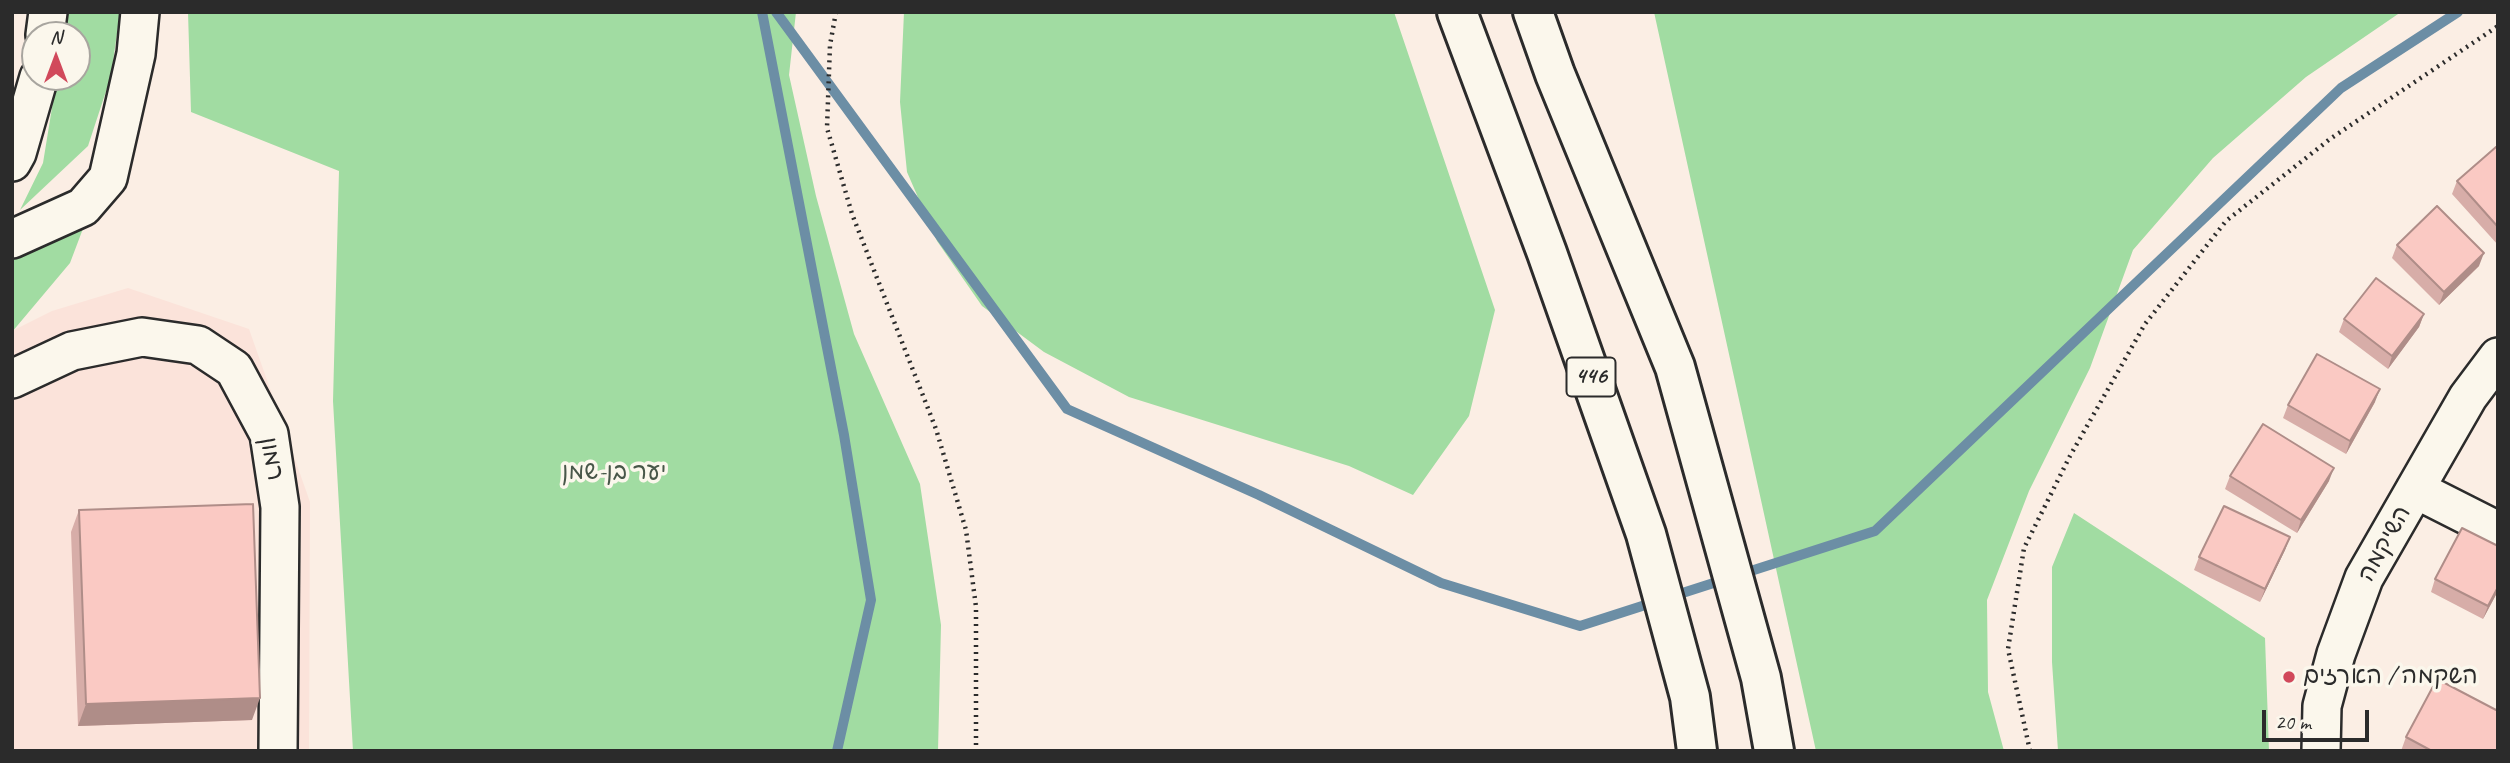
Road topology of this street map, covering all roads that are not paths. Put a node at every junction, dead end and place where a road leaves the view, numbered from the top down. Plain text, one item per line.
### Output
1 (140, 12) edge
2 (1457, 12) edge
3 (1533, 12) edge
4 (35, 91) edge
5 (12, 162) edge
6 (12, 239) edge
7 (2498, 357) edge
8 (12, 379) edge
9 (2415, 489) junction
10 (2498, 531) edge
11 (278, 751) edge
12 (1697, 751) edge
13 (1774, 751) edge
14 (2321, 751) edge

1 - 6 street
2 - 12 main road, 446
3 - 13 main road
4 - 5 street
7 - 9 street, השיקמה
8 - 11 street, רמון
9 - 10 street
9 - 14 street, השיקמה

